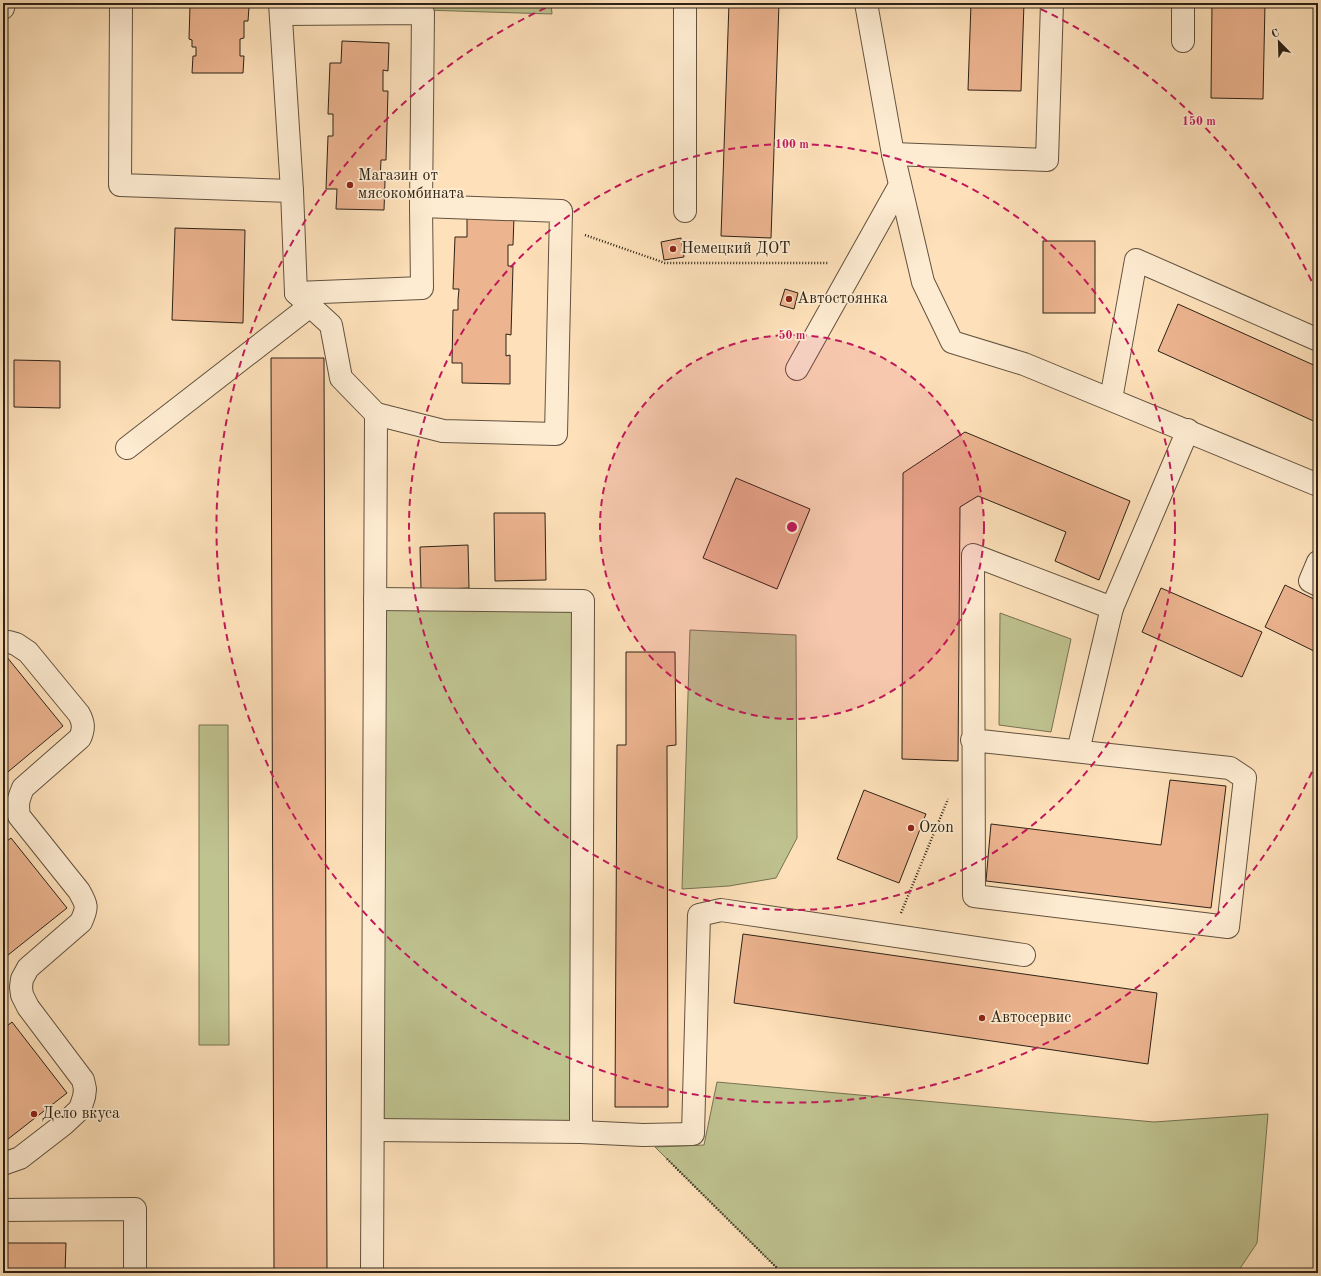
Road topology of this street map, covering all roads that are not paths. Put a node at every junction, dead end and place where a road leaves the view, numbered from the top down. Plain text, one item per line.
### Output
1 (4, 3) edge
2 (121, 3) edge
3 (685, 3) edge
4 (866, 3) edge
5 (1052, 3) edge
6 (1183, 3) edge
7 (3, 8) edge
8 (280, 9) edge
9 (1183, 41) dead end
10 (893, 154) junction
11 (900, 185) junction
12 (292, 191) junction
13 (421, 206) junction
14 (686, 210) dead end
15 (303, 300) junction
16 (1318, 339) edge
17 (797, 369) dead end
18 (1111, 399) junction
19 (376, 414) junction
20 (1188, 430) junction
21 (127, 448) dead end
22 (1318, 485) edge
23 (1318, 562) edge
24 (1318, 585) edge
25 (375, 599) junction
26 (1112, 608) junction
27 (3, 642) edge
28 (972, 740) junction
29 (1078, 751) junction
30 (1024, 955) dead end
31 (373, 1130) junction
32 (581, 1132) junction
33 (3, 1164) edge
34 (3, 1210) edge
35 (135, 1273) edge
36 (372, 1273) edge

1 - 7 street
2 - 12 street
3 - 14 street
4 - 10 street
5 - 10 street
6 - 9 street
8 - 12 street
8 - 13 street
10 - 11 street
11 - 17 street
11 - 18 street
12 - 15 street
13 - 15 street
13 - 19 street
15 - 19 street
15 - 21 street
16 - 18 street
18 - 20 street
19 - 25 street
20 - 22 street
20 - 26 street
23 - 24 street
25 - 31 street
25 - 32 street
26 - 28 street
26 - 29 street
27 - 33 street
28 - 29 street
28 - 29 street
30 - 32 street
31 - 32 street
31 - 36 street
34 - 35 street

